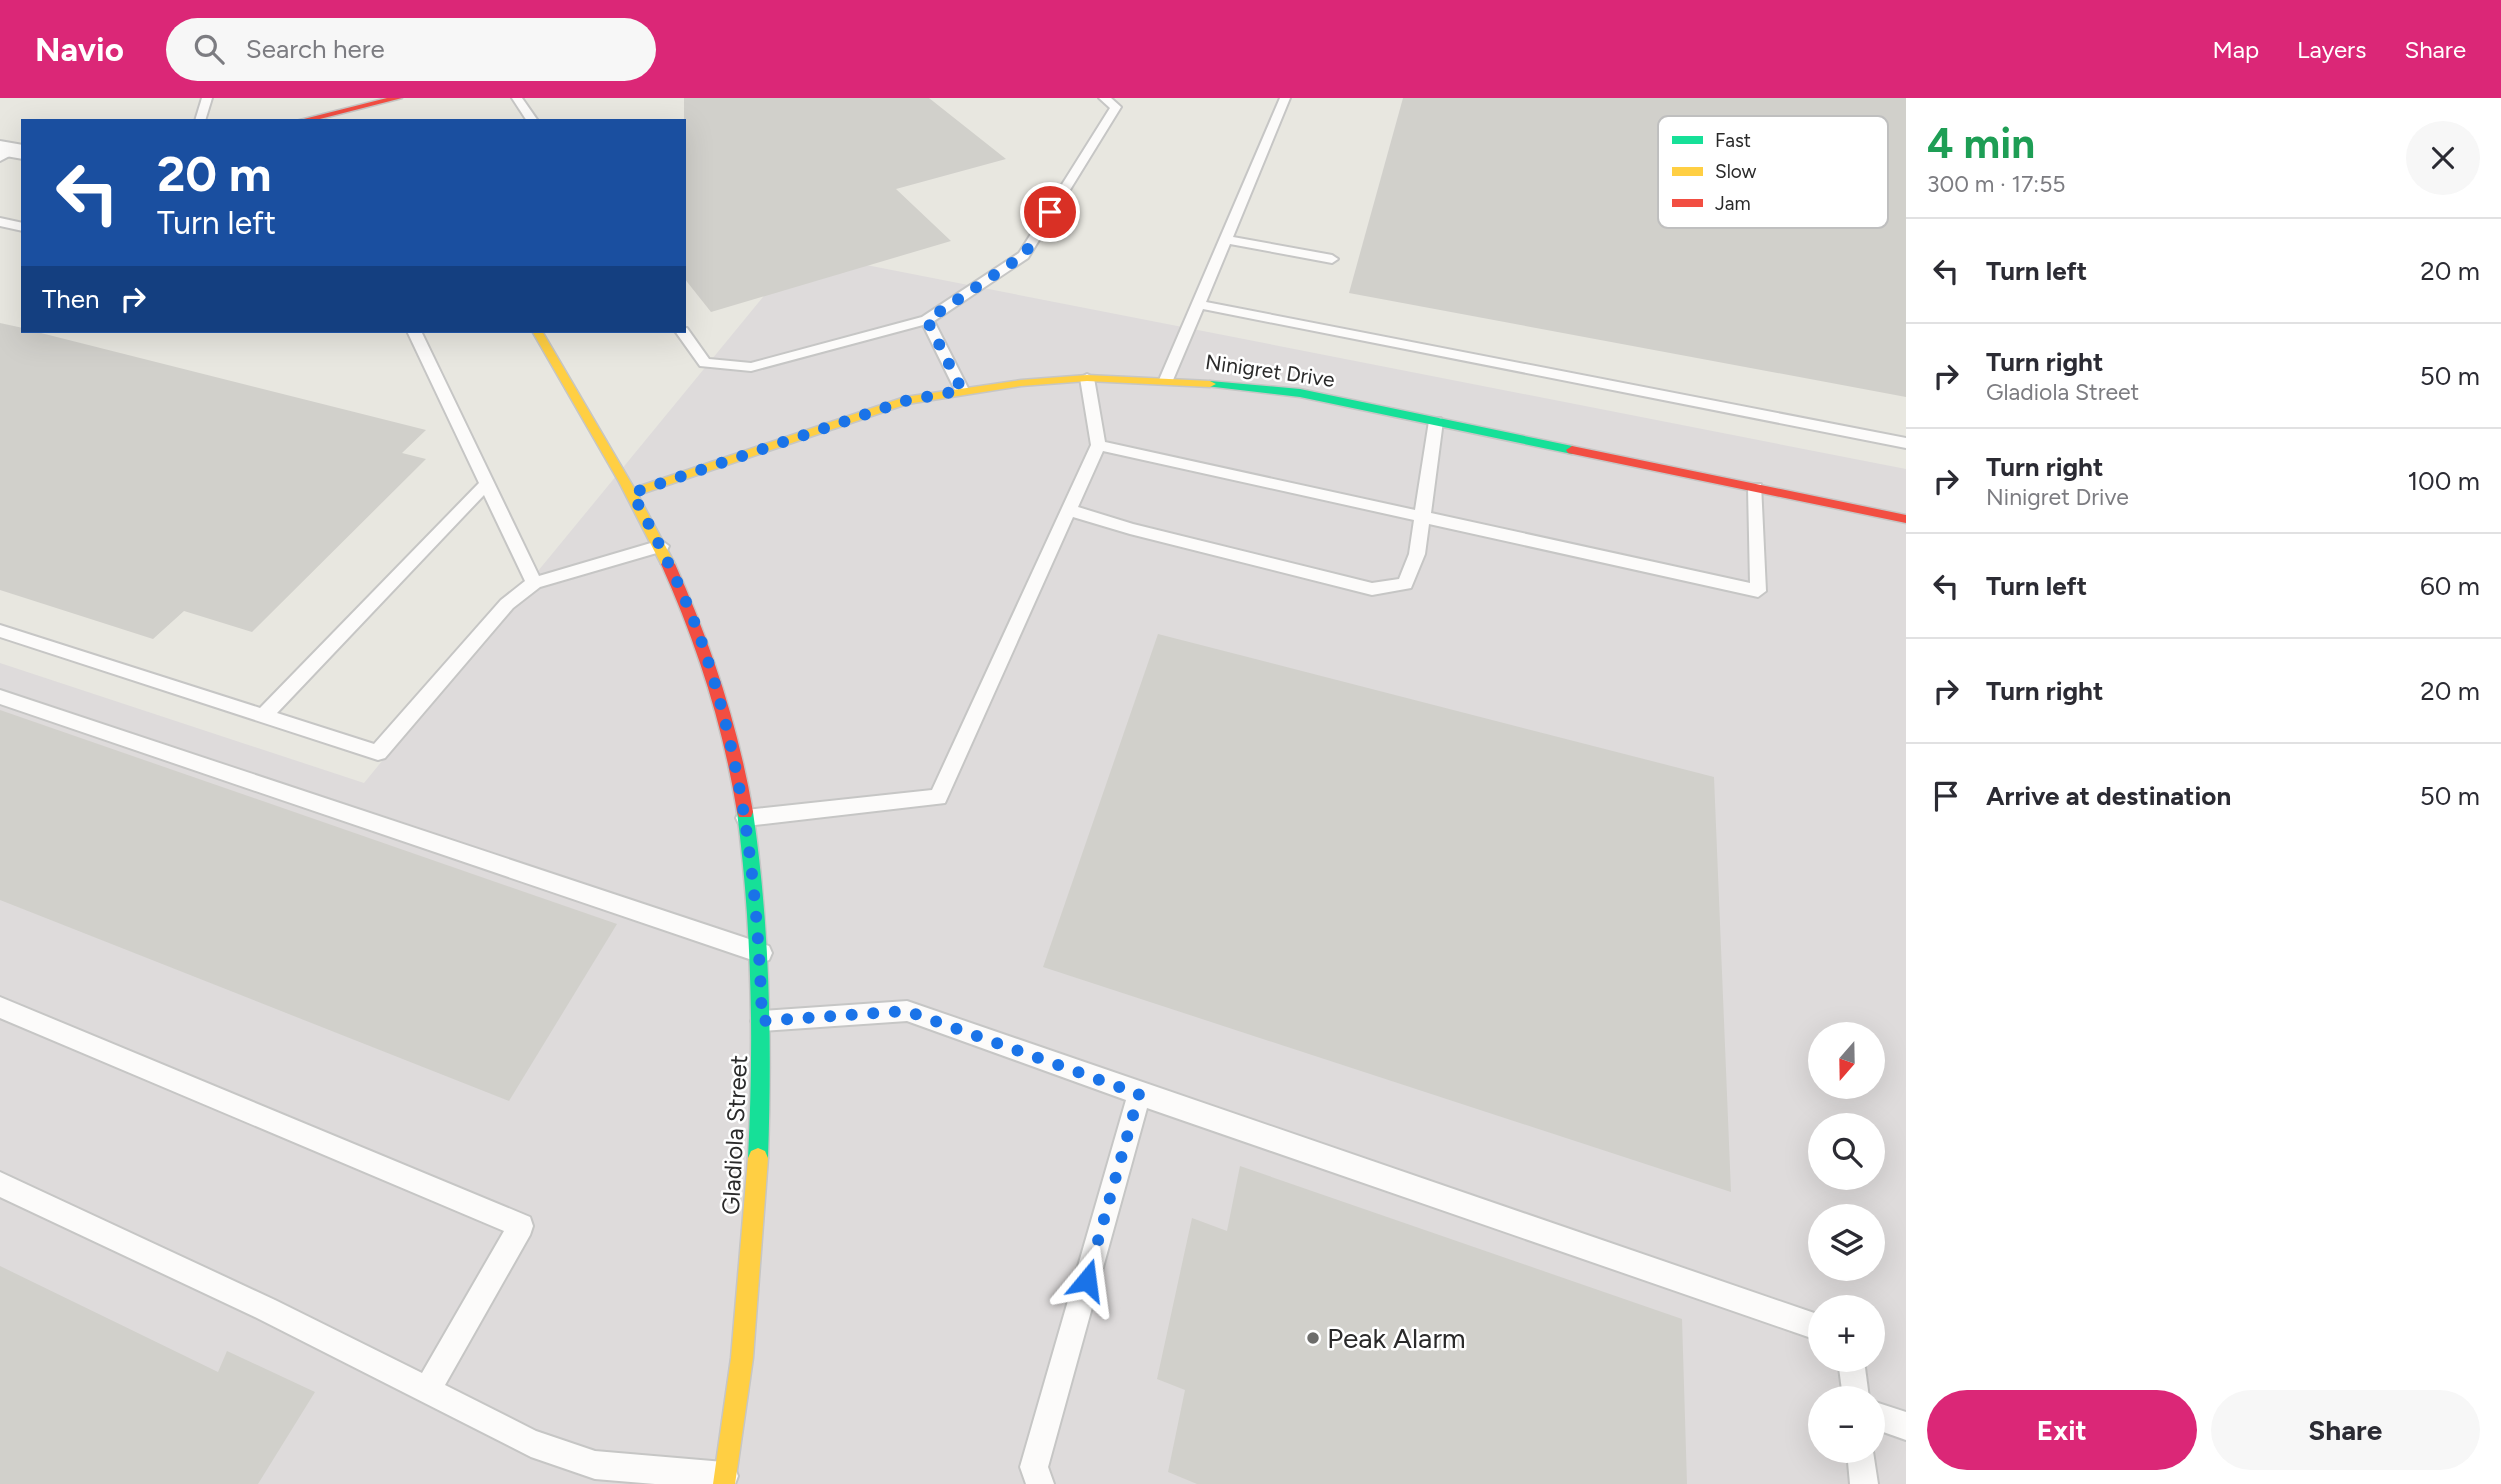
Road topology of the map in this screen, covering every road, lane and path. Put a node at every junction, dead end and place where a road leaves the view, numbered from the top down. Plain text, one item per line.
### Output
1 (207, 98) edge
2 (517, 98) edge
3 (1104, 98) edge
4 (1285, 98) edge
5 (400, 102) edge
6 (201, 119) edge
7 (311, 119) edge
8 (532, 119) edge
9 (0, 222) edge
10 (21, 227) edge
11 (1225, 239) junction
12 (1332, 259) dead end
13 (1198, 304) junction
14 (927, 320) junction
15 (415, 333) edge
16 (538, 333) edge
17 (683, 333) edge
18 (1087, 378) junction
19 (1166, 380) junction
20 (962, 390) junction
21 (1436, 421) junction
22 (1906, 443) edge
23 (1098, 445) junction
24 (486, 484) junction
25 (1756, 488) junction
26 (632, 493) junction
27 (1067, 509) junction
28 (1422, 517) junction
29 (1906, 519) edge
30 (661, 546) junction
31 (534, 583) junction
32 (0, 631) edge
33 (0, 697) edge
34 (263, 716) junction
35 (746, 818) junction
36 (761, 953) junction
37 (0, 1007) edge
38 (762, 1021) junction
39 (1139, 1094) junction
40 (0, 1184) edge
41 (1808, 1324) edge
42 (428, 1390) junction
43 (1885, 1419) edge
44 (1906, 1426) edge
45 (1862, 1463) edge
46 (724, 1480) edge
47 (1040, 1484) edge
48 (1864, 1484) edge

1 - 6 lane
2 - 8 lane
3 - 14 lane
4 - 11 lane
5 - 7 street
9 - 10 lane
11 - 12 lane
11 - 13 lane
13 - 19 lane
13 - 22 lane
14 - 17 lane
14 - 20 lane
15 - 24 lane
16 - 26 street, Gladiola Street
18 - 19 street, Ninigret Drive
18 - 20 street, Ninigret Drive
18 - 23 lane
19 - 21 street, Ninigret Drive
20 - 26 street, Ninigret Drive
21 - 25 street, Ninigret Drive
21 - 28 lane
23 - 27 lane
23 - 28 lane
24 - 31 lane
24 - 34 lane
25 - 28 lane
25 - 29 street, Ninigret Drive
26 - 30 street, Gladiola Street
27 - 28 lane
27 - 35 lane
30 - 31 lane
30 - 35 street, Gladiola Street
31 - 34 lane
32 - 34 lane
33 - 36 lane
35 - 36 street, Gladiola Street
36 - 38 street, Gladiola Street
37 - 42 lane
38 - 39 lane
38 - 46 street, Gladiola Street
39 - 41 lane
39 - 47 lane
40 - 42 lane
42 - 46 lane
43 - 44 lane
45 - 48 lane

